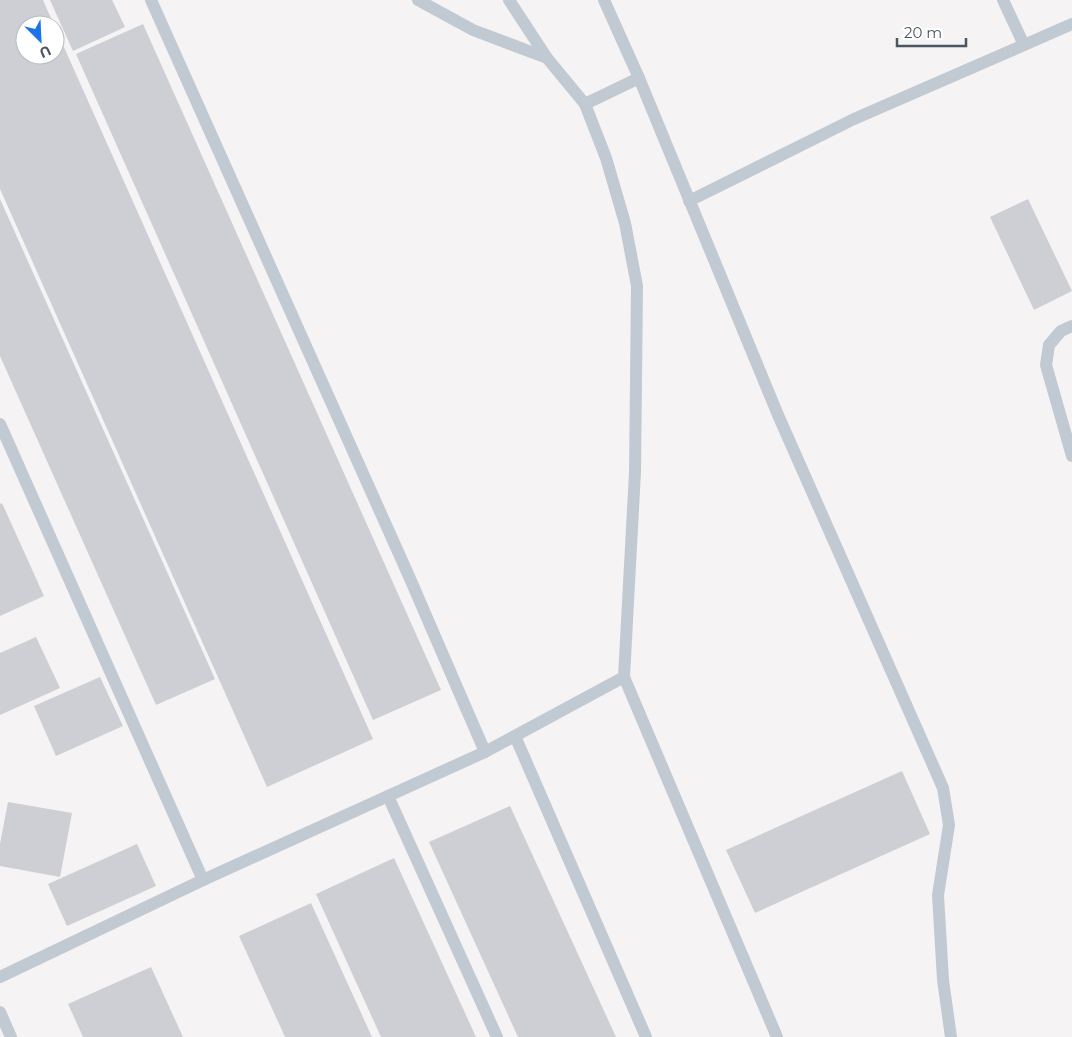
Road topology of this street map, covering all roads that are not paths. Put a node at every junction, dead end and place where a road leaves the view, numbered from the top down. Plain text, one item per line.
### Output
1 (151, 0) edge
2 (418, 0) edge
3 (508, 0) edge
4 (604, 0) edge
5 (1003, 0) edge
6 (1072, 24) edge
7 (1024, 45) junction
8 (547, 58) junction
9 (639, 78) junction
10 (585, 104) junction
11 (689, 201) junction
12 (1072, 326) edge
13 (0, 424) edge
14 (1072, 456) edge
15 (624, 676) junction
16 (515, 736) junction
17 (485, 752) junction
18 (388, 796) junction
19 (203, 880) junction
20 (0, 976) edge
21 (0, 1012) edge
22 (11, 1037) edge
23 (497, 1037) edge
24 (646, 1037) edge
25 (777, 1037) edge
26 (952, 1037) edge

1 - 17 lane
2 - 8 lane
3 - 8 lane
4 - 9 lane
5 - 7 lane
6 - 7 lane
7 - 11 lane
8 - 10 lane
9 - 10 lane
9 - 11 lane
10 - 15 lane
11 - 26 lane
12 - 14 lane
13 - 19 lane
15 - 16 lane
15 - 25 lane
16 - 17 lane
16 - 24 lane
17 - 18 lane
18 - 19 lane
18 - 23 lane
19 - 20 lane
21 - 22 lane

